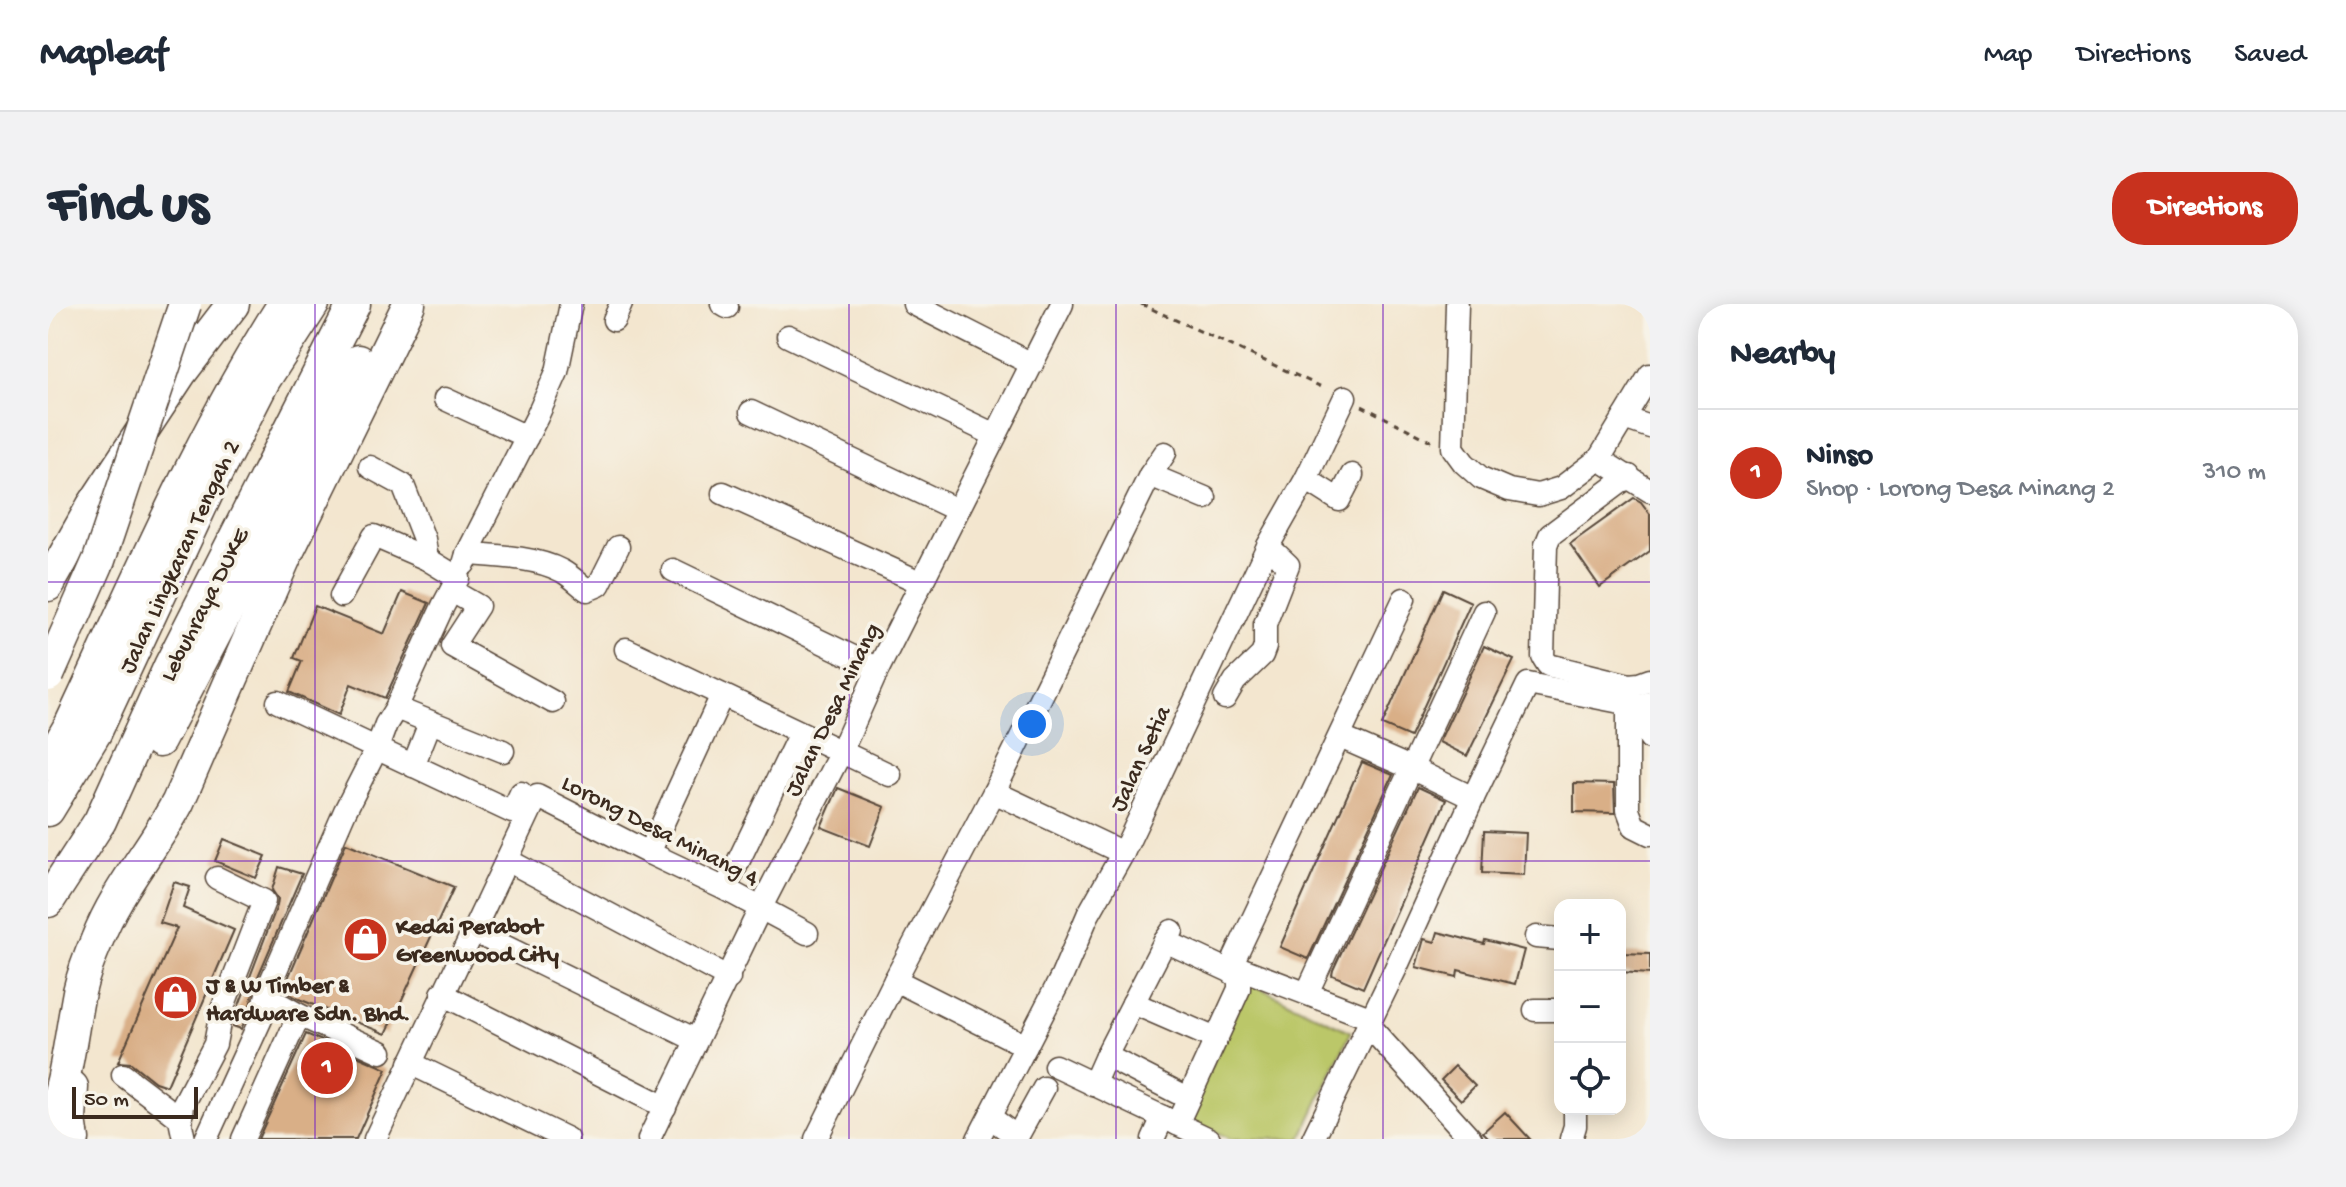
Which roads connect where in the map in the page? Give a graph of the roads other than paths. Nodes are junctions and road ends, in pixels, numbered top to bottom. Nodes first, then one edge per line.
1 (185, 304) edge
2 (233, 304) edge
3 (354, 304) edge
4 (384, 304) edge
5 (409, 304) edge
6 (571, 304) edge
7 (914, 304) edge
8 (1062, 304) edge
9 (1457, 304) edge
10 (292, 314) edge
11 (788, 336) dead end
12 (1032, 364) junction
13 (1650, 375) edge
14 (1345, 397) road end
15 (445, 399) dead end
16 (1637, 406) edge
17 (751, 412) dead end
18 (1650, 427) edge
19 (995, 435) junction
20 (527, 437) junction
21 (1165, 453) dead end
22 (1599, 459) junction
23 (370, 467) dead end
24 (1150, 475) junction
25 (1352, 475) dead end
26 (1629, 476) junction
27 (1306, 479) junction
28 (1650, 491) edge
29 (723, 493) dead end
30 (1205, 498) dead end
31 (957, 510) junction
32 (1268, 546) junction
33 (618, 547) dead end
34 (467, 554) junction
35 (427, 559) junction
36 (673, 570) dead end
37 (922, 583) junction
38 (48, 585) edge
39 (455, 585) junction
40 (341, 596) dead end
41 (1404, 599) dead end
42 (1484, 612) dead end
43 (626, 649) dead end
44 (878, 669) junction
45 (48, 675) edge
46 (1650, 680) edge
47 (722, 695) junction
48 (1225, 698) dead end
49 (278, 702) dead end
50 (553, 702) dead end
51 (1640, 704) edge
52 (396, 708) junction
53 (430, 723) junction
54 (800, 733) junction
55 (1340, 737) junction
56 (1650, 738) edge
57 (377, 748) junction
58 (503, 751) dead end
59 (841, 752) junction
60 (48, 764) edge
61 (413, 766) junction
62 (1413, 769) junction
63 (890, 775) dead end
64 (994, 792) junction
65 (529, 794) junction
66 (1473, 798) junction
67 (48, 810) edge
68 (100, 821) junction
69 (1650, 834) edge
70 (649, 853) junction
71 (1123, 853) junction
72 (507, 860) junction
73 (217, 878) dead end
74 (725, 889) junction
75 (48, 901) edge
76 (760, 909) junction
77 (473, 931) junction
78 (807, 933) dead end
79 (1536, 937) dead end
80 (1554, 938) edge
81 (1235, 964) junction
82 (729, 978) junction
83 (895, 980) junction
84 (1307, 993) junction
85 (442, 994) junction
86 (267, 997) junction
87 (1133, 1003) junction
88 (1535, 1010) dead end
89 (1554, 1010) edge
90 (299, 1015) junction
91 (1369, 1022) junction
92 (1216, 1039) junction
93 (696, 1040) junction
94 (1026, 1046) junction
95 (381, 1052) dead end
96 (1106, 1056) junction
97 (410, 1063) junction
98 (1055, 1066) dead end
99 (67, 1068) junction
100 (123, 1075) dead end
101 (1093, 1085) junction
102 (1044, 1088) dead end
103 (1188, 1098) junction
104 (665, 1107) junction
105 (1575, 1115) edge
106 (990, 1117) junction
107 (1170, 1120) junction
108 (183, 1129) edge
109 (48, 1130) edge
110 (384, 1136) edge
111 (73, 1139) edge
112 (206, 1139) edge
113 (243, 1139) edge
114 (567, 1139) edge
115 (649, 1139) edge
116 (816, 1139) edge
117 (978, 1139) edge
118 (1153, 1139) edge
119 (1209, 1139) edge
120 (1313, 1139) edge
121 (1471, 1139) edge
122 (1571, 1139) edge

1 - 45 highway, bridge
2 - 38 highway
3 - 68 highway, Lebuhraya DUKE
4 - 68 highway
5 - 99 highway
6 - 20 street
7 - 12 street
8 - 12 street, Jalan Desa Minang
9 - 22 street
10 - 60 highway, Jalan Lingkaran Tengah 2
10 - 67 highway, Jalan Lingkaran Tengah 2
11 - 19 street
12 - 19 street, Jalan Desa Minang
13 - 16 street
14 - 27 street, Jalan Setia
15 - 20 street
16 - 18 street
16 - 22 street
17 - 31 street
19 - 31 street, Jalan Desa Minang
20 - 34 street
21 - 24 street
22 - 26 street
23 - 35 street
24 - 30 street
24 - 64 street
25 - 27 street
26 - 28 street
26 - 46 street
27 - 32 street, Jalan Setia
29 - 37 street
31 - 37 street, Jalan Desa Minang
32 - 48 street
32 - 71 street, Jalan Setia
33 - 34 street
34 - 39 street
35 - 39 street
35 - 40 street
36 - 44 street
37 - 44 street, Jalan Desa Minang
39 - 50 street
39 - 52 street
41 - 55 street
42 - 62 street
43 - 47 street
44 - 59 street, Jalan Desa Minang
47 - 54 street
47 - 70 street
49 - 57 street
51 - 56 street
51 - 66 street
51 - 69 street
52 - 53 street
52 - 57 street
53 - 58 street
53 - 61 street
54 - 59 street
54 - 74 street
55 - 62 street
55 - 81 street
57 - 61 street
57 - 86 street
59 - 63 street
59 - 76 street, Jalan Desa Minang
61 - 65 street
62 - 66 street
62 - 84 street
64 - 71 street
64 - 83 street
65 - 70 street, Lorong Desa Minang 4
65 - 72 street
66 - 91 street
68 - 75 highway, Lebuhraya DUKE
70 - 74 street, Lorong Desa Minang 4
71 - 94 street, Jalan Setia
72 - 77 street
72 - 82 street
73 - 108 street
74 - 76 street, Lorong Desa Minang 4
76 - 78 street, Lorong Desa Minang 4
76 - 82 street, Jalan Desa Minang
77 - 85 street
77 - 93 street
79 - 80 street
81 - 84 street
81 - 87 street
81 - 92 street
82 - 93 street, Jalan Desa Minang
83 - 94 street
83 - 116 street
84 - 91 street
85 - 97 street
85 - 104 street
86 - 90 street
86 - 112 street
87 - 92 street
87 - 96 street
88 - 89 street
90 - 95 street
90 - 113 street
91 - 120 street
91 - 121 street
92 - 103 street
93 - 104 street, Jalan Desa Minang
94 - 106 street, Jalan Setia
96 - 101 street
96 - 103 street
97 - 110 street
97 - 114 street
98 - 101 street
99 - 109 highway
99 - 111 highway
100 - 108 street
101 - 107 street
102 - 106 street
103 - 107 street
104 - 115 street, Jalan Desa Minang
105 - 122 street
106 - 117 street, Jalan Setia
107 - 118 street
107 - 119 street

